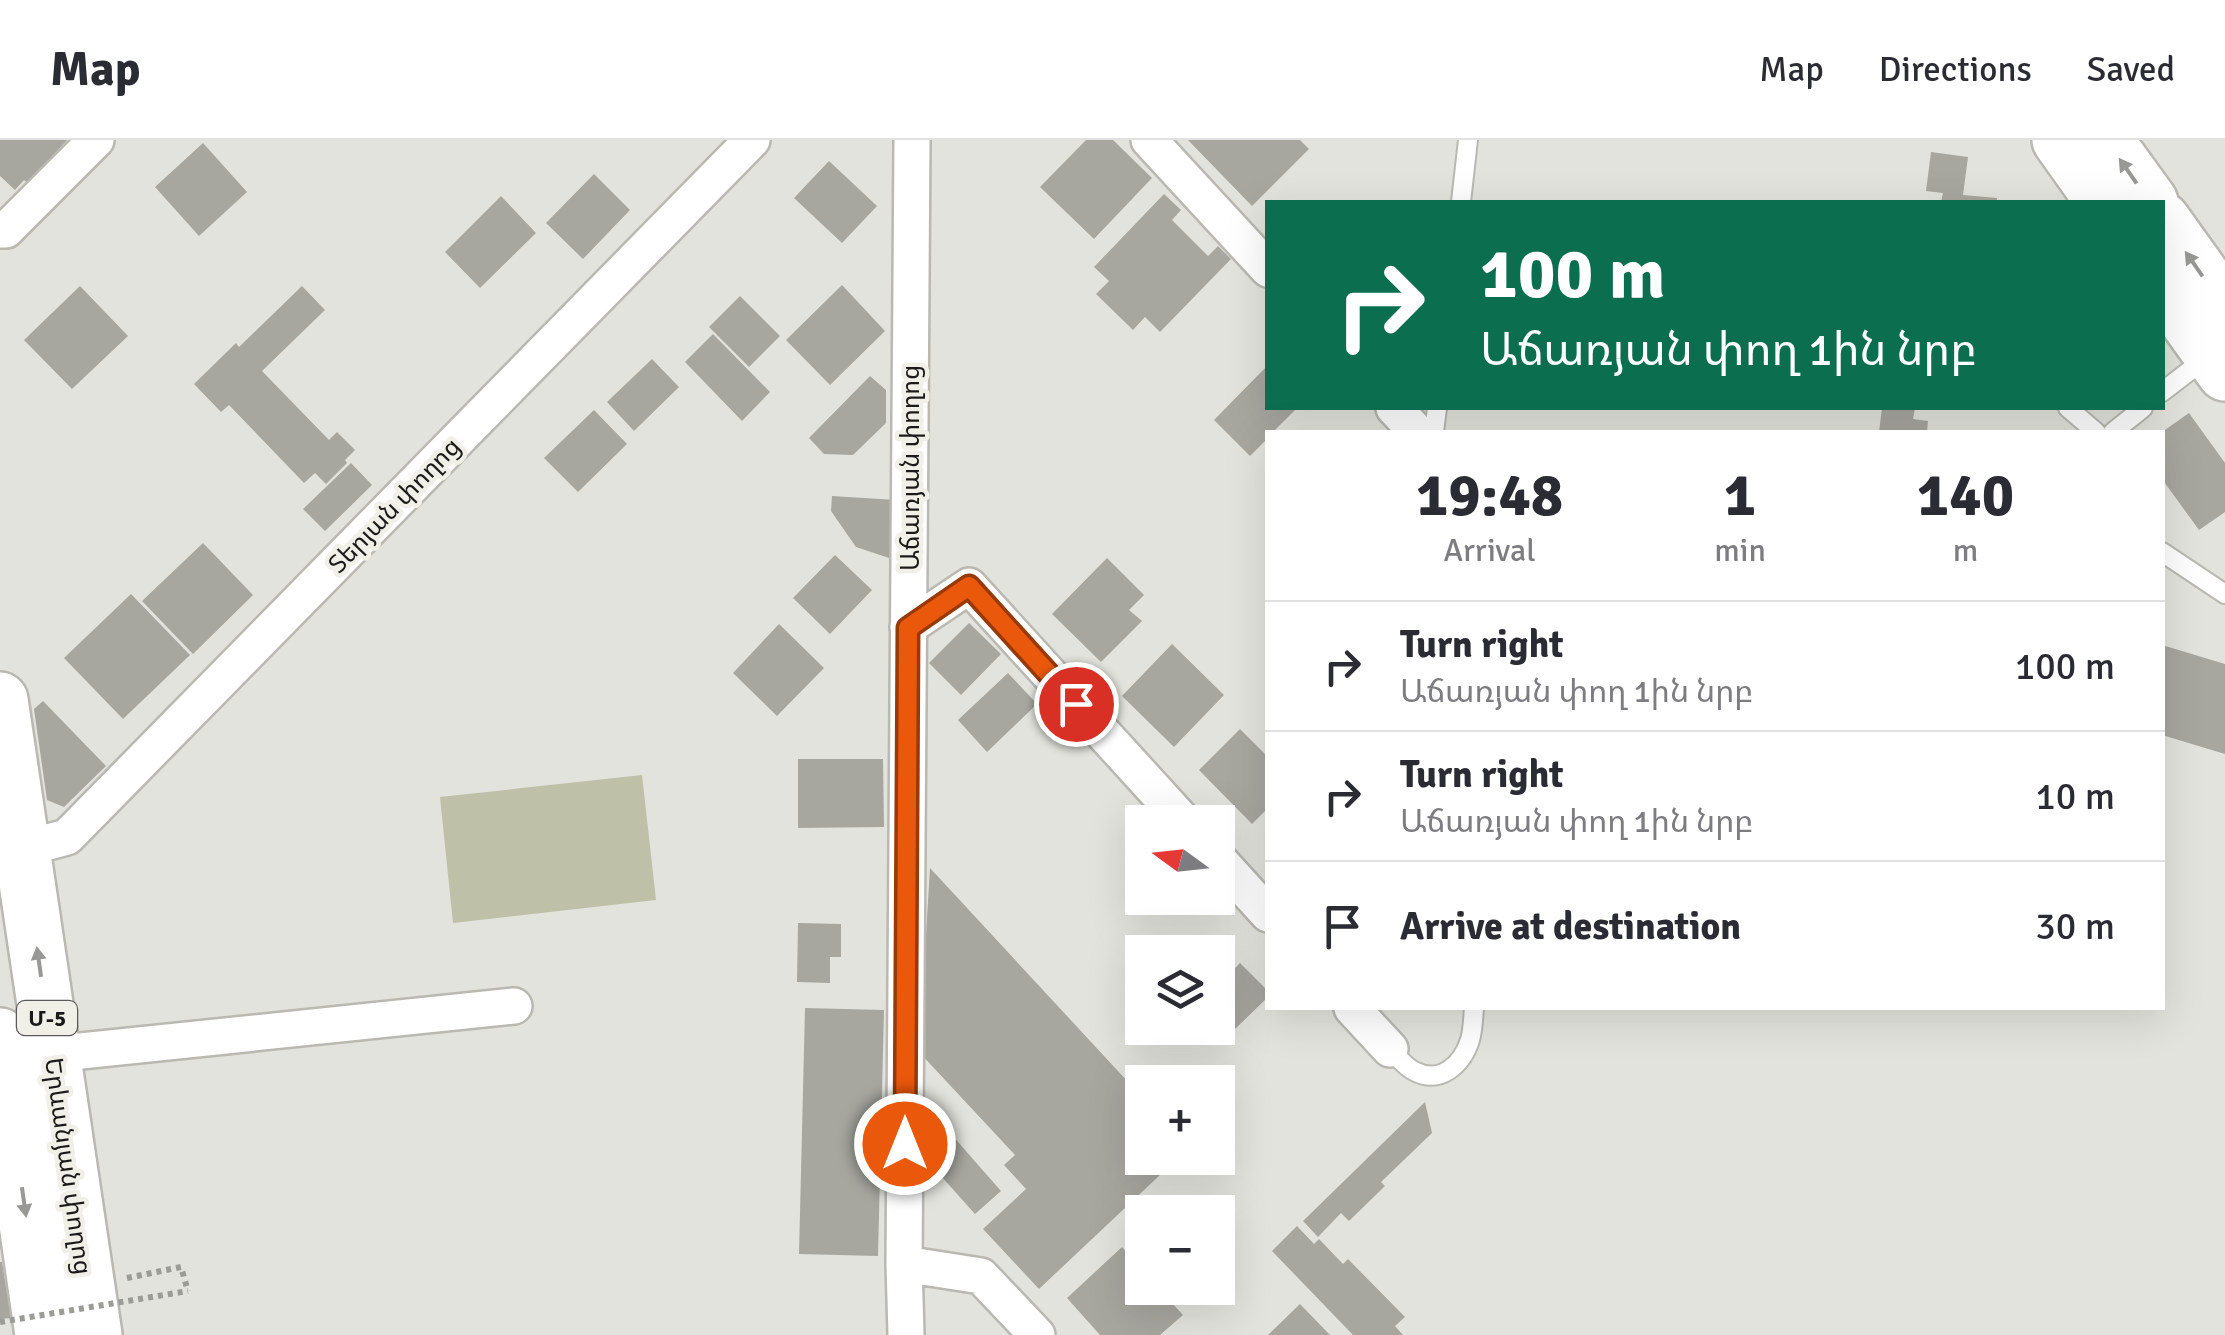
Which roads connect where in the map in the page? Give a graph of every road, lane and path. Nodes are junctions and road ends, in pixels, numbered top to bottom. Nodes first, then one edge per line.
1 (96, 140) edge
2 (752, 140) edge
3 (912, 140) edge
4 (1149, 140) edge
5 (1468, 140) edge
6 (2060, 140) edge
7 (2106, 140) edge
8 (1461, 200) edge
9 (2103, 200) edge
10 (2149, 200) edge
11 (2165, 224) edge
12 (0, 230) edge
13 (1265, 266) edge
14 (2165, 290) edge
15 (2225, 308) edge
16 (2213, 368) edge
17 (2165, 391) edge
18 (1396, 410) edge
19 (2070, 410) edge
20 (2141, 410) edge
21 (1415, 430) edge
22 (2094, 430) edge
23 (2116, 430) edge
24 (2165, 554) edge
25 (2225, 594) edge
26 (908, 628) junction
27 (0, 700) edge
28 (1169, 805) edge
29 (22, 849) junction
30 (1235, 878) edge
31 (1265, 911) edge
32 (514, 1006) dead end
33 (1354, 1010) edge
34 (1474, 1010) edge
35 (0, 1036) edge
36 (1390, 1049) joint
37 (52, 1054) junction
38 (904, 1264) junction
39 (121, 1279) dead end
40 (0, 1322) edge
41 (43, 1335) edge
42 (94, 1335) edge
43 (906, 1335) edge
44 (1038, 1335) edge

1 - 12 street
2 - 29 street, Տերյան փողոց
3 - 26 street, Աճառյան փողոց
4 - 13 street
5 - 8 lane
6 - 9 main road
10 -> 7 main road
15 -> 11 main road
14 - 16 main road
16 - 17 lane
18 - 21 street
19 - 22 lane
20 - 23 lane
24 - 25 lane
26 - 28 street
26 - 38 street, Աճառյան փողոց
27 - 29 main road, Երևանյան փողոց / Մ-5
37 -> 29 main road, Երևանյան փողոց / Մ-5
30 - 31 street
32 - 37 street
33 - 36 street
34 - 36 lane
35 -> 41 main road, Երևանյան փողոց / Մ-5
37 - 42 main road, Երևանյան փողոց / Մ-5
38 - 43 street, Աճառյան փողոց
38 - 44 street
39 - 40 path, bridge

